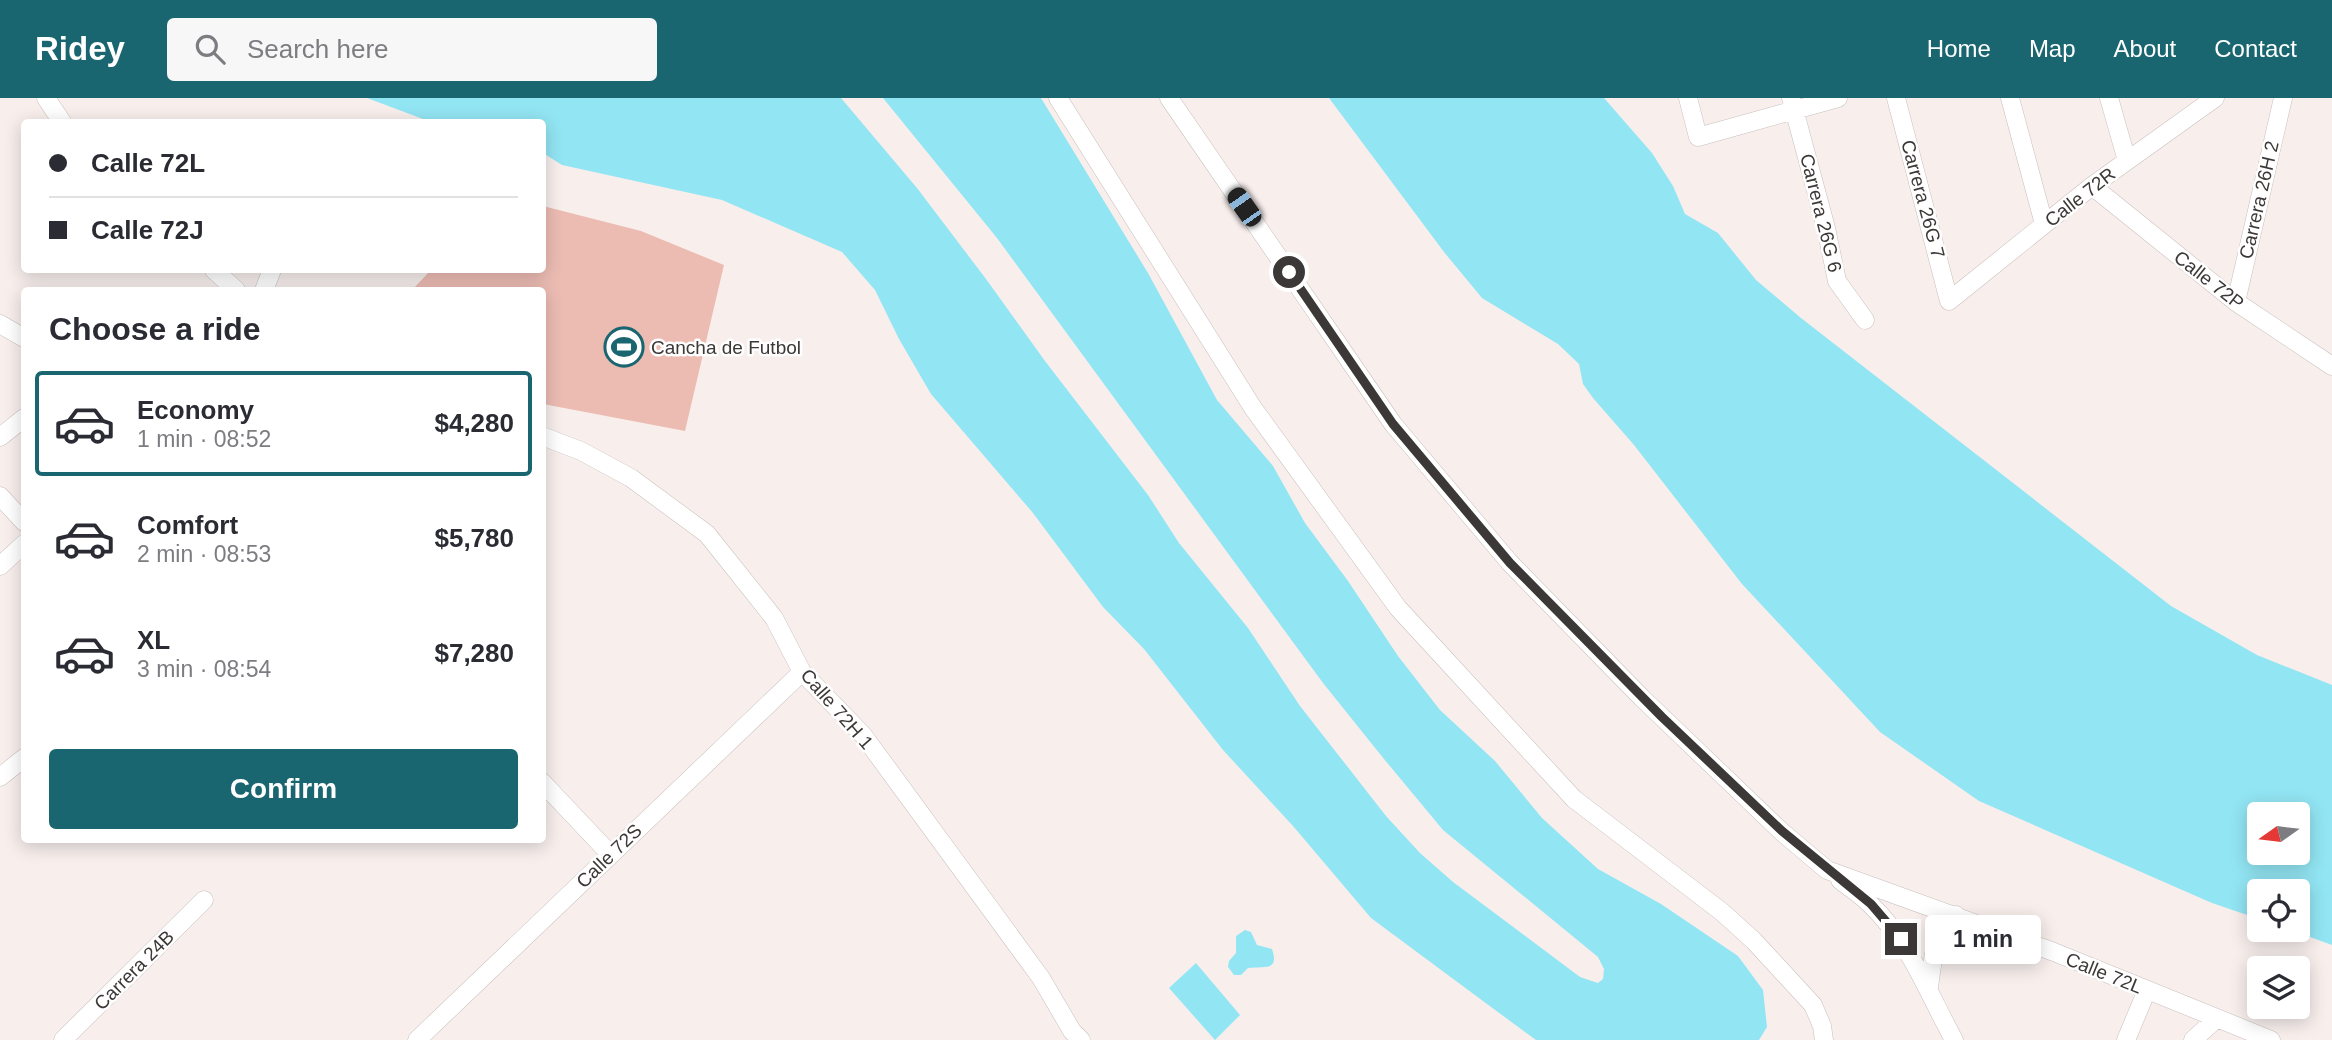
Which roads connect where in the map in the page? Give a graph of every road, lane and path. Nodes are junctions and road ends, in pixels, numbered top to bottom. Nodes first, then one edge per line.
1 (46, 98) edge
2 (1058, 98) edge
3 (1169, 98) edge
4 (1688, 98) edge
5 (1838, 98) edge
6 (1896, 98) edge
7 (2010, 98) edge
8 (2109, 98) edge
9 (2215, 98) edge
10 (2283, 98) edge
11 (1793, 104) edge
12 (60, 119) edge
13 (2127, 162) junction
14 (2092, 186) junction
15 (2044, 224) junction
16 (217, 273) edge
17 (233, 287) edge
18 (1949, 301) joint
19 (2236, 302) junction
20 (1865, 320) dead end
21 (0, 324) edge
22 (21, 336) edge
23 (2332, 366) edge
24 (21, 420) edge
25 (0, 437) edge
26 (546, 438) edge
27 (0, 496) edge
28 (21, 519) edge
29 (21, 547) edge
30 (0, 566) edge
31 (802, 672) junction
32 (21, 760) edge
33 (0, 777) edge
34 (546, 786) edge
35 (610, 854) junction
36 (1827, 870) junction
37 (204, 900) dead end
38 (1956, 915) junction
39 (1928, 987) junction
40 (2147, 990) junction
41 (2217, 1018) junction
42 (1072, 1037) edge
43 (62, 1040) edge
44 (417, 1040) edge
45 (1824, 1040) edge
46 (1954, 1040) edge
47 (2126, 1040) edge
48 (2193, 1040) edge
49 (2271, 1040) edge

1 - 12 street
2 - 45 street
3 - 36 street, Calle 72L
4 - 11 street
5 - 11 street
6 - 18 street, Carrera 26G 7
7 - 15 street
8 - 13 street
9 - 13 street, Calle 72R
10 - 19 street, Carrera 26H 2
11 - 20 street, Carrera 26G 6
13 - 14 street, Calle 72R
14 - 15 street, Calle 72R
14 - 19 street, Calle 72P
15 - 18 street, Calle 72R
16 - 17 street
19 - 23 street, Calle 72P
21 - 22 street
24 - 25 street
26 - 31 street, Calle 72H 1
27 - 28 street
29 - 30 street
31 - 35 street, Calle 72S
31 - 42 street, Calle 72H 1
32 - 33 street
34 - 35 street
35 - 44 street, Calle 72S
36 - 38 street, Calle 72L
36 - 39 street
37 - 43 street, Carrera 24B
38 - 39 street
38 - 40 street, Calle 72L
39 - 46 street
40 - 41 street, Calle 72L
40 - 47 street
41 - 48 street
41 - 49 street, Calle 72L

